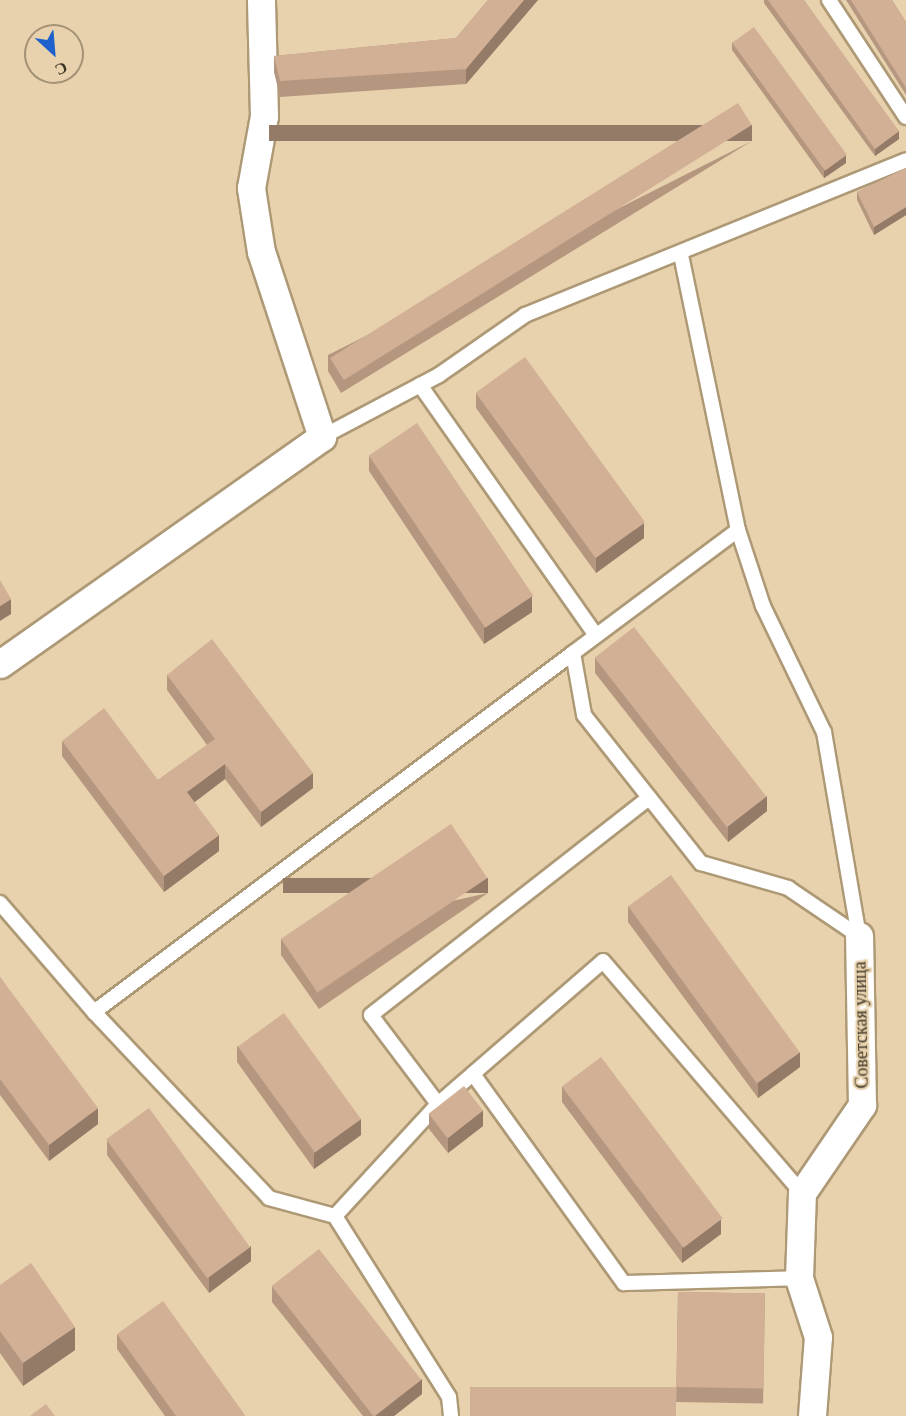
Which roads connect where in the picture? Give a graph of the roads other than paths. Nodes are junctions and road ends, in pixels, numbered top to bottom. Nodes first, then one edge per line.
1 (261, 0) edge
2 (829, 0) edge
3 (906, 117) edge
4 (906, 160) edge
5 (681, 255) junction
6 (420, 385) junction
7 (322, 437) junction
8 (738, 530) junction
9 (594, 633) junction
10 (573, 653) junction
11 (0, 664) edge
12 (650, 798) junction
13 (0, 903) edge
14 (860, 936) junction
15 (94, 1012) junction
16 (473, 1074) junction
17 (438, 1104) junction
18 (802, 1193) junction
19 (335, 1216) junction
20 (800, 1278) junction
21 (451, 1416) edge
22 (812, 1416) edge

1 - 7 street
2 - 3 lane
4 - 5 lane
5 - 6 lane
5 - 8 lane
6 - 7 lane
6 - 9 lane
7 - 11 street
8 - 9 lane
8 - 14 lane
9 - 10 lane
10 - 12 lane
10 - 15 lane
12 - 14 lane
12 - 17 lane
13 - 15 lane
14 - 18 street, Советская улица
15 - 19 lane
16 - 17 lane
16 - 18 lane
16 - 20 lane
17 - 19 lane
18 - 20 street
19 - 21 lane
20 - 22 street

